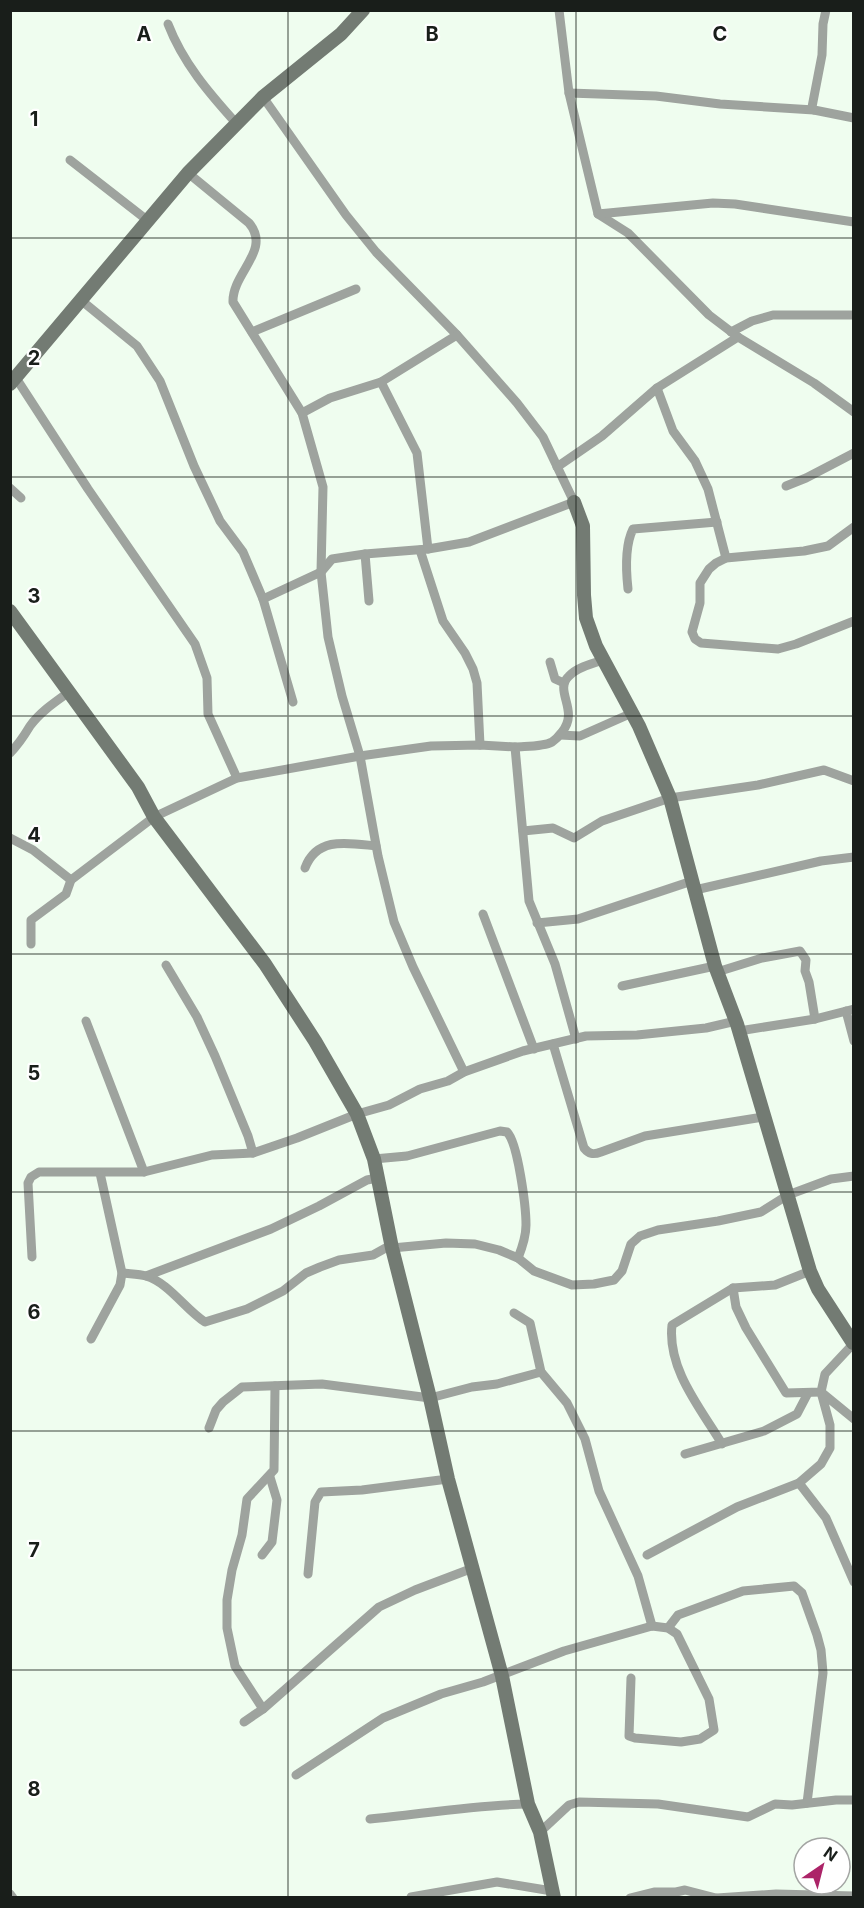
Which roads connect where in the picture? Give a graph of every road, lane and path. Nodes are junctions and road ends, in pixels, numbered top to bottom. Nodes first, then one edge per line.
1 (363, 10) edge
2 (559, 10) edge
3 (826, 10) edge
4 (168, 24) dead end
5 (569, 93) junction
6 (263, 97) junction
7 (814, 110) junction
8 (854, 118) edge
9 (236, 123) junction
10 (70, 160) dead end
11 (188, 173) junction
12 (598, 214) junction
13 (147, 220) junction
14 (854, 222) edge
15 (356, 289) dead end
16 (81, 302) junction
17 (854, 315) edge
18 (252, 332) junction
19 (457, 335) junction
20 (735, 335) junction
21 (13, 381) edge
22 (381, 382) junction
23 (657, 388) junction
24 (854, 412) edge
25 (302, 413) junction
26 (854, 453) edge
27 (557, 467) junction
28 (786, 486) dead end
29 (10, 488) edge
30 (21, 498) dead end
31 (574, 502) junction
32 (717, 522) junction
33 (854, 527) edge
34 (424, 550) junction
35 (365, 554) junction
36 (726, 558) junction
37 (321, 572) junction
38 (628, 589) dead end
39 (263, 599) junction
40 (369, 601) dead end
41 (10, 611) edge
42 (854, 621) edge
43 (603, 660) junction
44 (550, 662) dead end
45 (564, 683) junction
46 (69, 692) junction
47 (293, 702) dead end
48 (632, 712) junction
49 (569, 720) junction
50 (560, 735) junction
51 (579, 736) junction
52 (480, 745) junction
53 (515, 747) junction
54 (10, 753) edge
55 (360, 756) junction
56 (237, 778) junction
57 (854, 782) edge
58 (670, 798) junction
59 (154, 817) junction
60 (523, 831) junction
61 (10, 838) edge
62 (376, 846) junction
63 (854, 857) edge
64 (305, 868) dead end
65 (70, 880) junction
66 (694, 886) junction
67 (483, 915) dead end
68 (537, 923) junction
69 (31, 944) dead end
70 (166, 965) dead end
71 (716, 969) junction
72 (622, 986) dead end
73 (850, 1010) edge
74 (815, 1019) junction
75 (86, 1021) dead end
76 (737, 1026) junction
77 (576, 1039) junction
78 (854, 1041) edge
79 (553, 1044) junction
80 (534, 1048) junction
81 (464, 1072) junction
82 (357, 1114) junction
83 (763, 1117) junction
84 (253, 1153) junction
85 (374, 1159) junction
86 (144, 1172) junction
87 (100, 1173) junction
88 (854, 1176) edge
89 (377, 1178) junction
90 (788, 1195) junction
91 (392, 1246) junction
92 (32, 1257) dead end
93 (518, 1258) junction
94 (810, 1271) junction
95 (122, 1273) junction
96 (146, 1276) junction
97 (733, 1288) junction
98 (514, 1313) dead end
99 (91, 1339) dead end
100 (854, 1343) edge
101 (541, 1372) junction
102 (275, 1386) junction
103 (821, 1392) junction
104 (808, 1393) junction
105 (430, 1398) junction
106 (854, 1419) edge
107 (209, 1428) dead end
108 (722, 1444) junction
109 (685, 1454) dead end
110 (270, 1477) junction
111 (448, 1479) junction
112 (799, 1484) junction
113 (262, 1555) dead end
114 (647, 1555) dead end
115 (473, 1568) junction
116 (309, 1574) dead end
117 (854, 1582) edge
118 (652, 1626) junction
119 (668, 1628) junction
120 (502, 1676) junction
121 (632, 1678) dead end
122 (263, 1708) junction
123 (244, 1722) dead end
124 (296, 1775) dead end
125 (854, 1800) edge
126 (807, 1803) junction
127 (528, 1804) junction
128 (369, 1819) dead end
129 (540, 1833) junction
130 (553, 1894) edge
131 (854, 1896) edge
132 (411, 1897) edge
133 (630, 1898) edge
134 (716, 1898) edge

1 - 6 street
2 - 5 street
3 - 7 street
4 - 9 street
5 - 7 street
5 - 12 street
6 - 9 street
6 - 19 street
7 - 8 street
9 - 11 street
10 - 13 street
11 - 13 street
11 - 18 street
12 - 14 street
12 - 20 street
13 - 16 street
15 - 18 street
16 - 21 street
16 - 39 street
17 - 20 street
18 - 25 street
19 - 22 street
19 - 27 street
20 - 23 street
20 - 24 street
21 - 56 street
22 - 25 street
22 - 34 street
23 - 27 street
23 - 32 street
25 - 37 street
26 - 28 street
27 - 31 street
29 - 30 street
31 - 34 street
31 - 43 street
32 - 36 street
32 - 38 street
33 - 36 street
34 - 35 street
34 - 52 street
35 - 37 street
35 - 40 street
36 - 42 street
37 - 39 street
37 - 55 street
39 - 47 street
41 - 46 street
43 - 45 street
43 - 48 street
44 - 45 street
45 - 49 street
46 - 54 street
46 - 59 street
48 - 51 street
48 - 58 street
49 - 50 street
49 - 51 street
50 - 51 street
50 - 53 street
52 - 53 street
52 - 55 street
53 - 60 street
55 - 56 street
55 - 62 street
56 - 59 street
57 - 58 street
58 - 60 street
58 - 66 street
59 - 65 street
59 - 82 street
60 - 68 street
61 - 65 street
62 - 64 street
62 - 81 street
63 - 66 street
65 - 69 street
66 - 68 street
66 - 71 street
67 - 80 street
68 - 77 street
70 - 84 street
71 - 72 street
71 - 74 street
71 - 76 street
73 - 74 street
73 - 78 street
74 - 76 street
75 - 86 street
76 - 77 street
76 - 83 street
77 - 79 street
79 - 80 street
79 - 83 street
80 - 81 street
81 - 82 street
82 - 84 street
82 - 85 street
83 - 90 street
84 - 86 street
85 - 89 street
85 - 93 street
86 - 87 street
87 - 92 street
87 - 95 street
88 - 90 street
89 - 91 street
89 - 96 street
90 - 93 street
90 - 94 street
91 - 93 street
91 - 96 street
91 - 105 street
94 - 97 street
94 - 100 street
95 - 96 street
95 - 99 street
97 - 104 street
97 - 108 street
98 - 101 street
100 - 103 street
101 - 105 street
101 - 118 street
102 - 105 street
102 - 107 street
102 - 110 street
103 - 104 street
103 - 106 street
103 - 112 street
104 - 108 street
105 - 111 street
108 - 109 street
110 - 113 street
110 - 122 street
111 - 115 street
111 - 116 street
112 - 114 street
112 - 117 street
115 - 120 street
115 - 122 street
118 - 119 street
118 - 120 street
119 - 121 street
119 - 126 street
120 - 124 street
120 - 127 street
122 - 123 street
125 - 126 street
126 - 129 street
127 - 128 street
127 - 129 street
129 - 130 street
130 - 132 street
131 - 134 street
133 - 134 street

